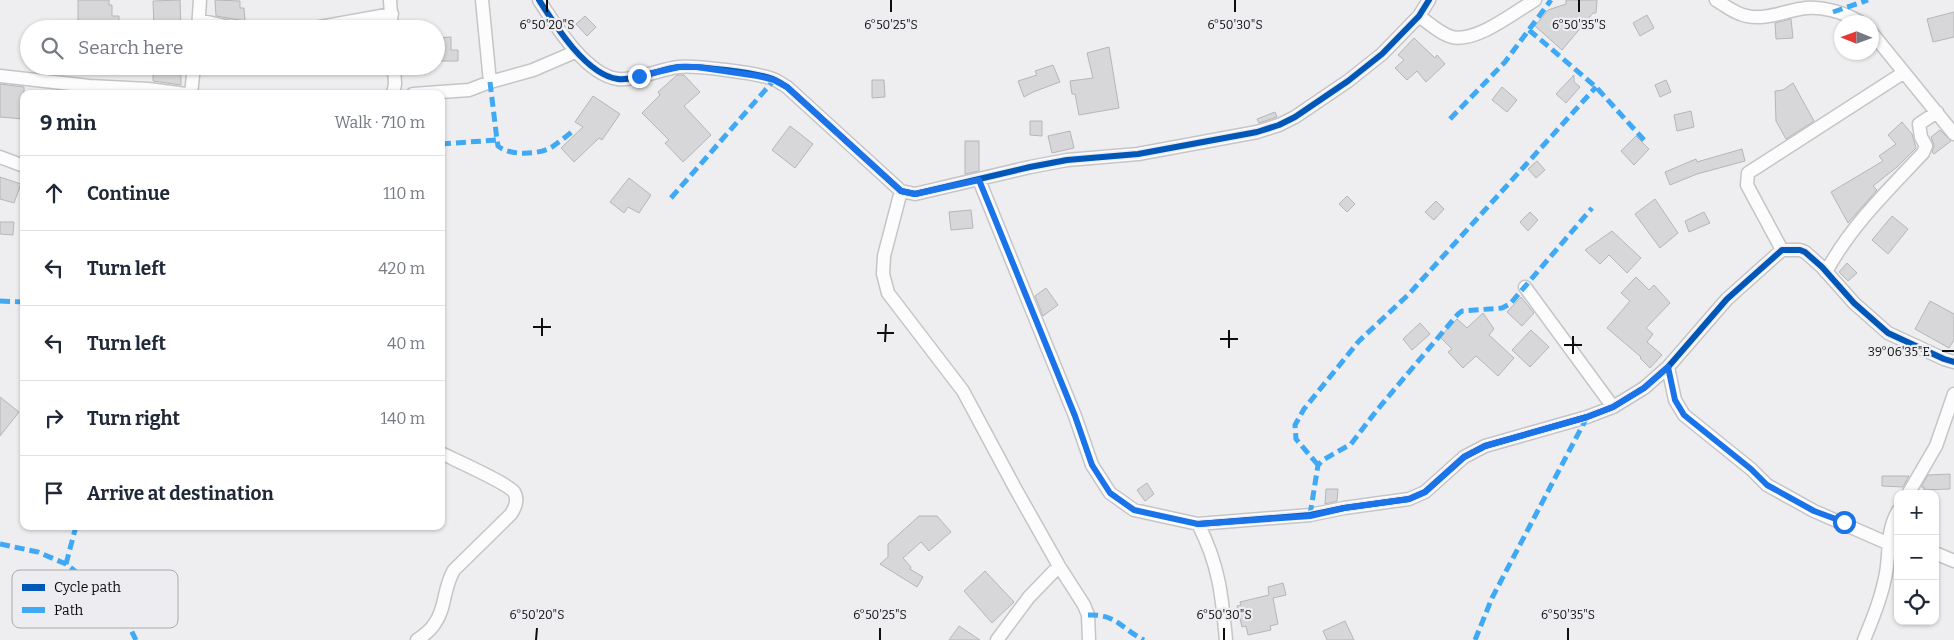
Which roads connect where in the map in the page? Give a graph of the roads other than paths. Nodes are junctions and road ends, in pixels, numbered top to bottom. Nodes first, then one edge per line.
1 (200, 0) edge
2 (390, 0) edge
3 (482, 0) edge
4 (539, 0) edge
5 (1429, 0) edge
6 (1535, 0) edge
7 (1716, 0) edge
8 (392, 14) junction
9 (1847, 15) edge
10 (1419, 16) junction
11 (199, 20) edge
12 (359, 20) edge
13 (392, 20) edge
14 (1879, 41) edge
15 (575, 52) junction
16 (1903, 73) junction
17 (193, 75) edge
18 (394, 75) edge
19 (0, 76) edge
20 (490, 82) junction
21 (156, 90) edge
22 (191, 90) edge
23 (394, 90) edge
24 (445, 92) edge
25 (1937, 112) junction
26 (1954, 134) edge
27 (0, 157) edge
28 (20, 164) edge
29 (979, 180) junction
30 (901, 191) junction
31 (1782, 250) junction
32 (1826, 272) junction
33 (1525, 287) dead end
34 (1954, 362) edge
35 (1668, 367) junction
36 (1954, 394) edge
37 (1613, 407) junction
38 (445, 455) edge
39 (1910, 490) edge
40 (1198, 524) junction
41 (1892, 544) edge
42 (1939, 555) edge
43 (1954, 561) edge
44 (1059, 566) junction
45 (417, 640) edge
46 (997, 640) edge
47 (1089, 640) edge
48 (1226, 640) edge
49 (1864, 640) edge

1 - 11 street
2 - 8 street
3 - 20 street
4 - 15 street
5 - 10 street
6 - 10 street
7 - 9 street
8 - 12 street
8 - 13 street
10 - 29 street
14 - 16 street
15 - 20 street
15 - 30 street
16 - 25 street
16 - 31 street
17 - 22 street
18 - 23 street
19 - 21 street
20 - 24 street
25 - 26 street
25 - 32 street
27 - 28 street
29 - 30 street
29 - 40 street
30 - 44 street
31 - 32 street
31 - 35 street
32 - 34 street
33 - 37 street
35 - 37 street
35 - 41 street
36 - 39 street
37 - 40 street
38 - 45 street
40 - 48 street
41 - 49 street
42 - 43 street
44 - 46 street
44 - 47 street

